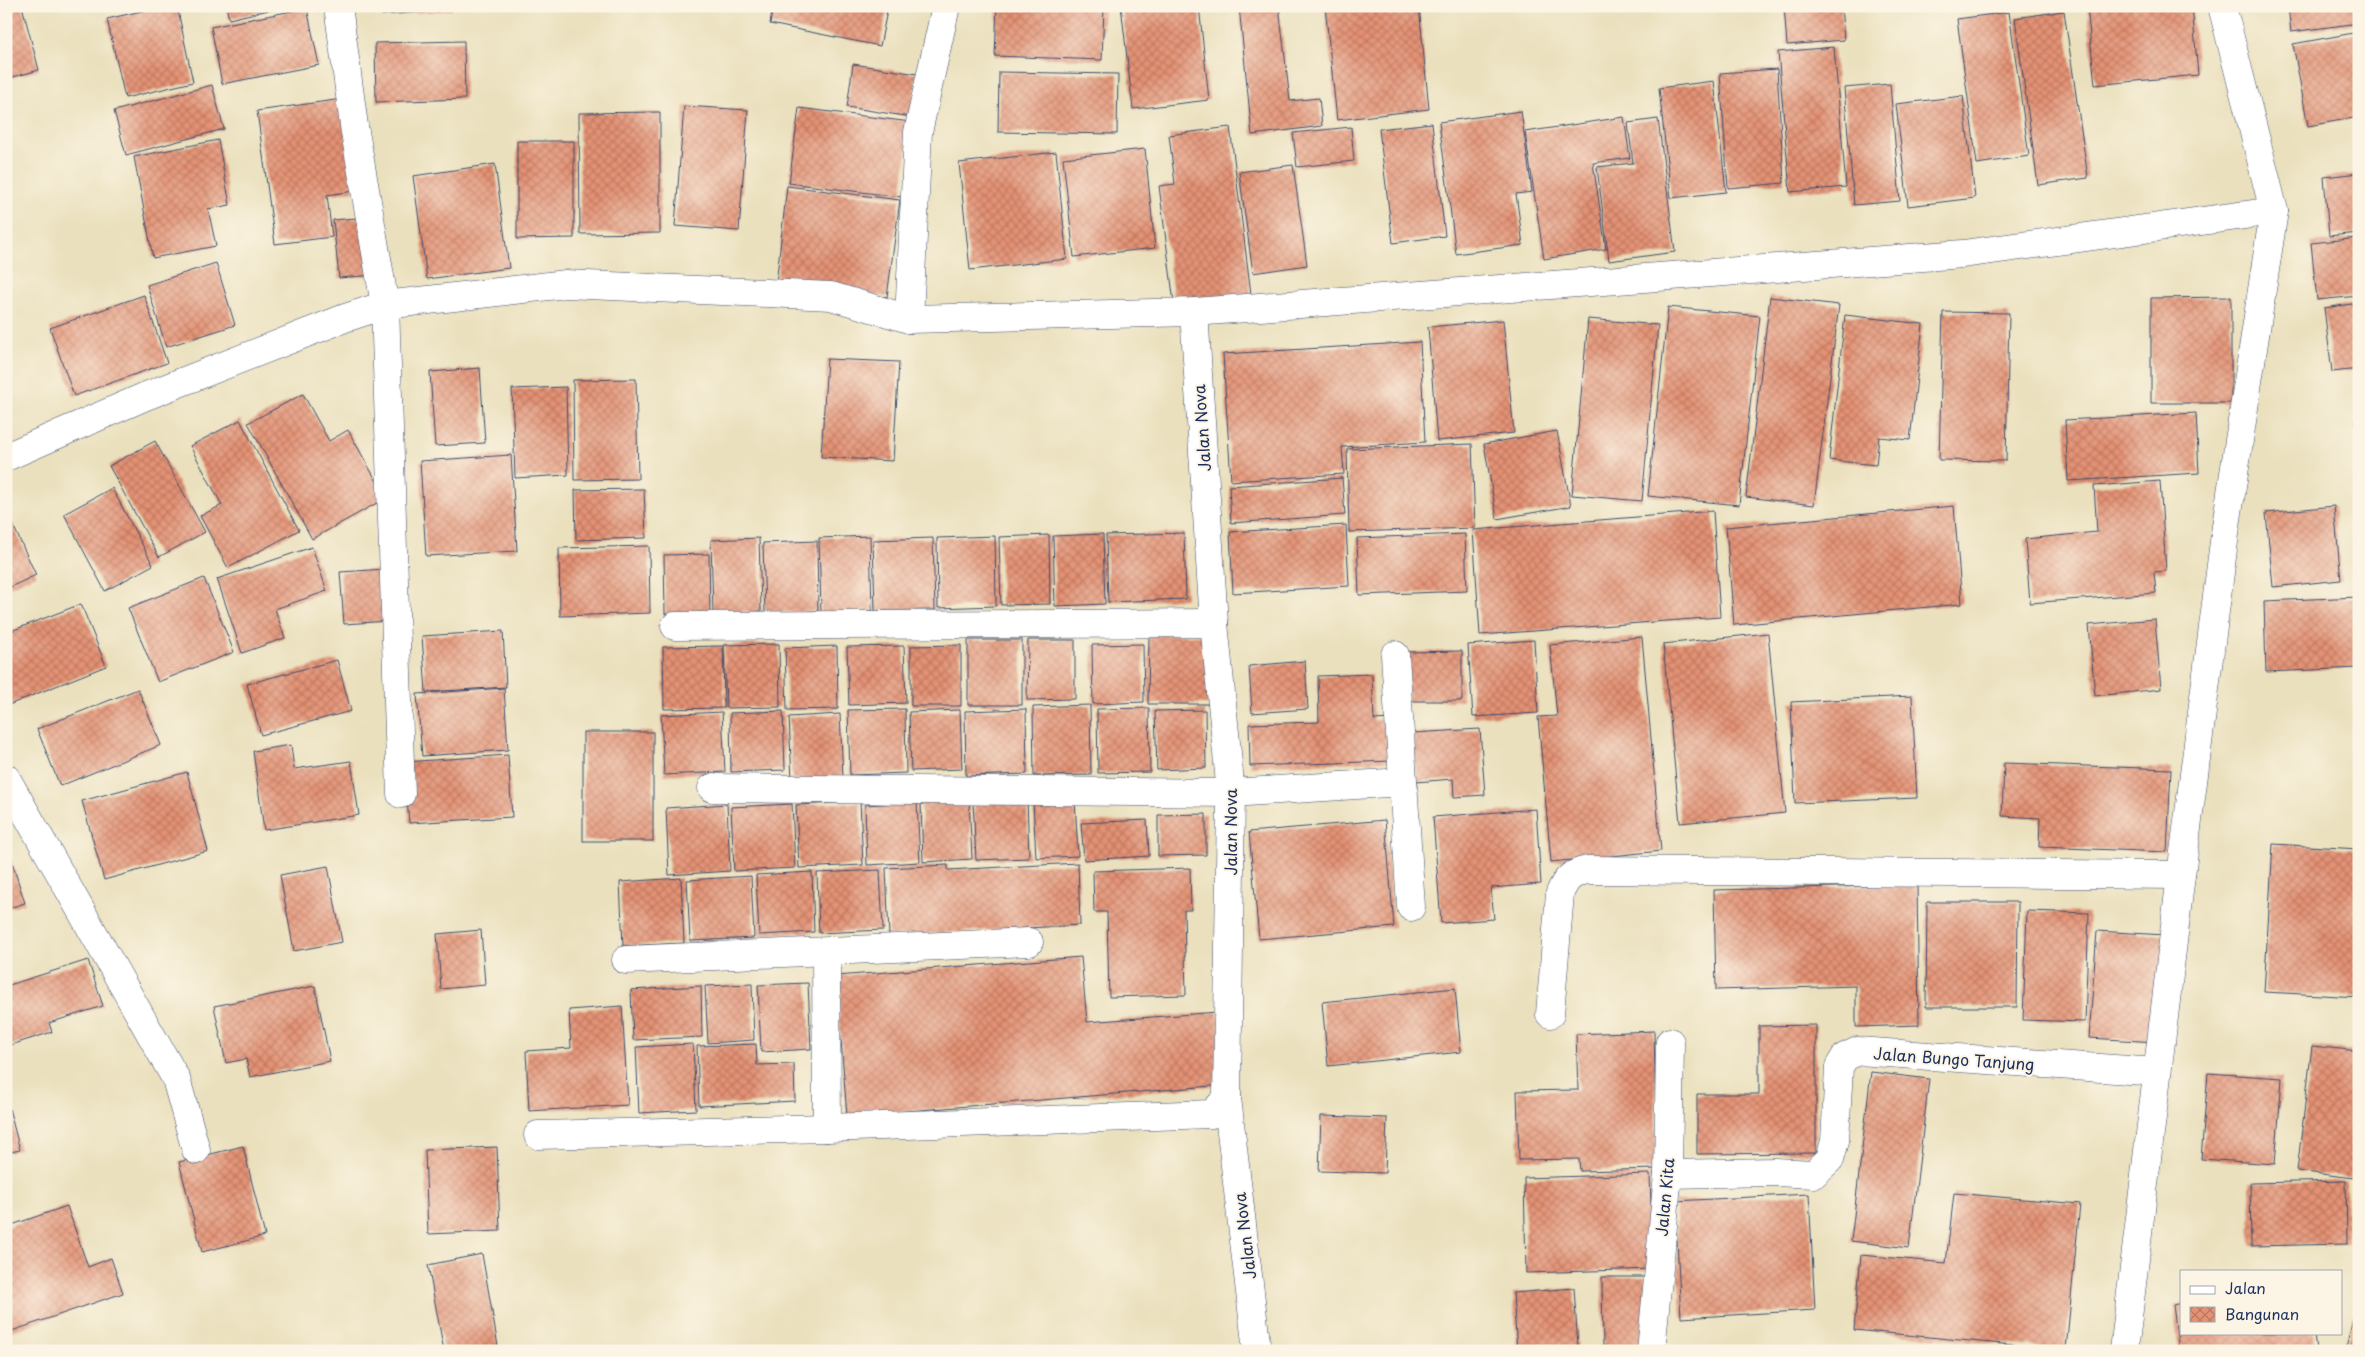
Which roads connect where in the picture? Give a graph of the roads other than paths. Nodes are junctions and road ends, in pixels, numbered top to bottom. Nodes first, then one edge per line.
1 (338, 6) edge
2 (946, 6) edge
3 (2222, 6) edge
4 (2274, 211) junction
5 (385, 305) junction
6 (1194, 312) junction
7 (910, 319) junction
8 (6, 457) edge
9 (1214, 623) junction
10 (675, 626) dead end
11 (1395, 654) dead end
12 (6, 778) edge
13 (1403, 782) junction
14 (712, 788) dead end
15 (1231, 793) junction
16 (401, 794) dead end
17 (2181, 874) junction
18 (1411, 907) dead end
19 (1029, 942) dead end
20 (826, 953) junction
21 (626, 960) dead end
22 (1550, 1014) dead end
23 (1670, 1042) dead end
24 (2157, 1072) junction
25 (1227, 1098) junction
26 (827, 1128) junction
27 (538, 1135) dead end
28 (196, 1150) dead end
29 (1668, 1174) junction
30 (1257, 1351) edge
31 (1651, 1351) edge
32 (2124, 1351) edge

1 - 5 street
2 - 7 street
3 - 4 street
4 - 6 street
4 - 17 street
5 - 7 street
5 - 8 street
5 - 16 street
6 - 7 street
6 - 9 street, Jalan Nova
9 - 10 street
9 - 15 street, Jalan Nova
11 - 13 street
12 - 28 street
13 - 15 street
13 - 18 street
14 - 15 street
15 - 25 street, Jalan Nova
17 - 22 street
17 - 24 street
19 - 20 street
20 - 21 street
20 - 26 street
23 - 29 street, Jalan Kita
24 - 29 street, Jalan Bungo Tanjung
24 - 32 street
25 - 26 street
25 - 30 street, Jalan Nova
26 - 27 street
29 - 31 street, Jalan Kita

